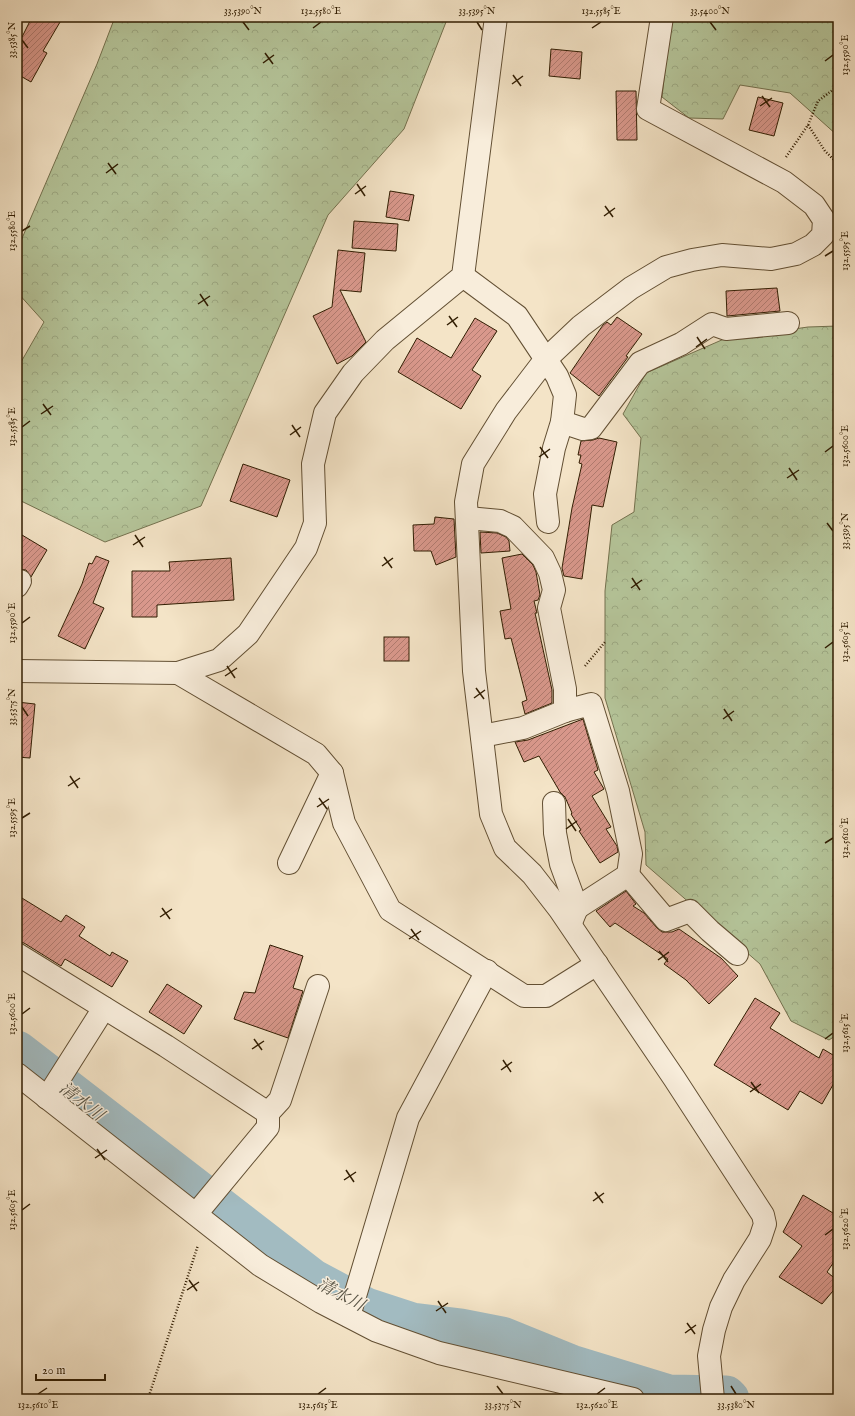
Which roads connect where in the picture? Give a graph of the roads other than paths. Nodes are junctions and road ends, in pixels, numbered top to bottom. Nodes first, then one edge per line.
1 (496, 17) edge
2 (662, 17) edge
3 (463, 276) junction
4 (788, 323) dead end
5 (546, 360) junction
6 (562, 422) junction
7 (468, 518) junction
8 (548, 522) dead end
9 (17, 671) edge
10 (178, 673) junction
11 (565, 711) junction
12 (482, 736) junction
13 (332, 773) junction
14 (554, 804) dead end
15 (289, 863) dead end
16 (628, 875) junction
17 (574, 917) junction
18 (17, 954) edge
19 (738, 954) dead end
20 (597, 964) junction
21 (487, 971) junction
22 (318, 986) dead end
23 (104, 1008) junction
24 (17, 1074) edge
25 (47, 1098) junction
26 (268, 1114) junction
27 (201, 1218) junction
28 (349, 1316) junction
29 (712, 1393) edge
30 (633, 1399) edge

1 - 3 street
2 - 5 street
3 - 5 street
3 - 10 street
4 - 6 street
5 - 6 street
5 - 7 street
6 - 8 street
7 - 11 street
7 - 12 street
9 - 10 street
10 - 13 street
11 - 12 street
11 - 16 street
12 - 17 street
13 - 15 street
13 - 21 street
14 - 17 street
16 - 17 street
16 - 19 street
17 - 20 street
18 - 23 street
20 - 21 street
20 - 29 street
21 - 28 street
22 - 26 street
23 - 25 street
23 - 26 street
24 - 25 street
25 - 27 street
26 - 27 street
27 - 28 street
28 - 30 street

